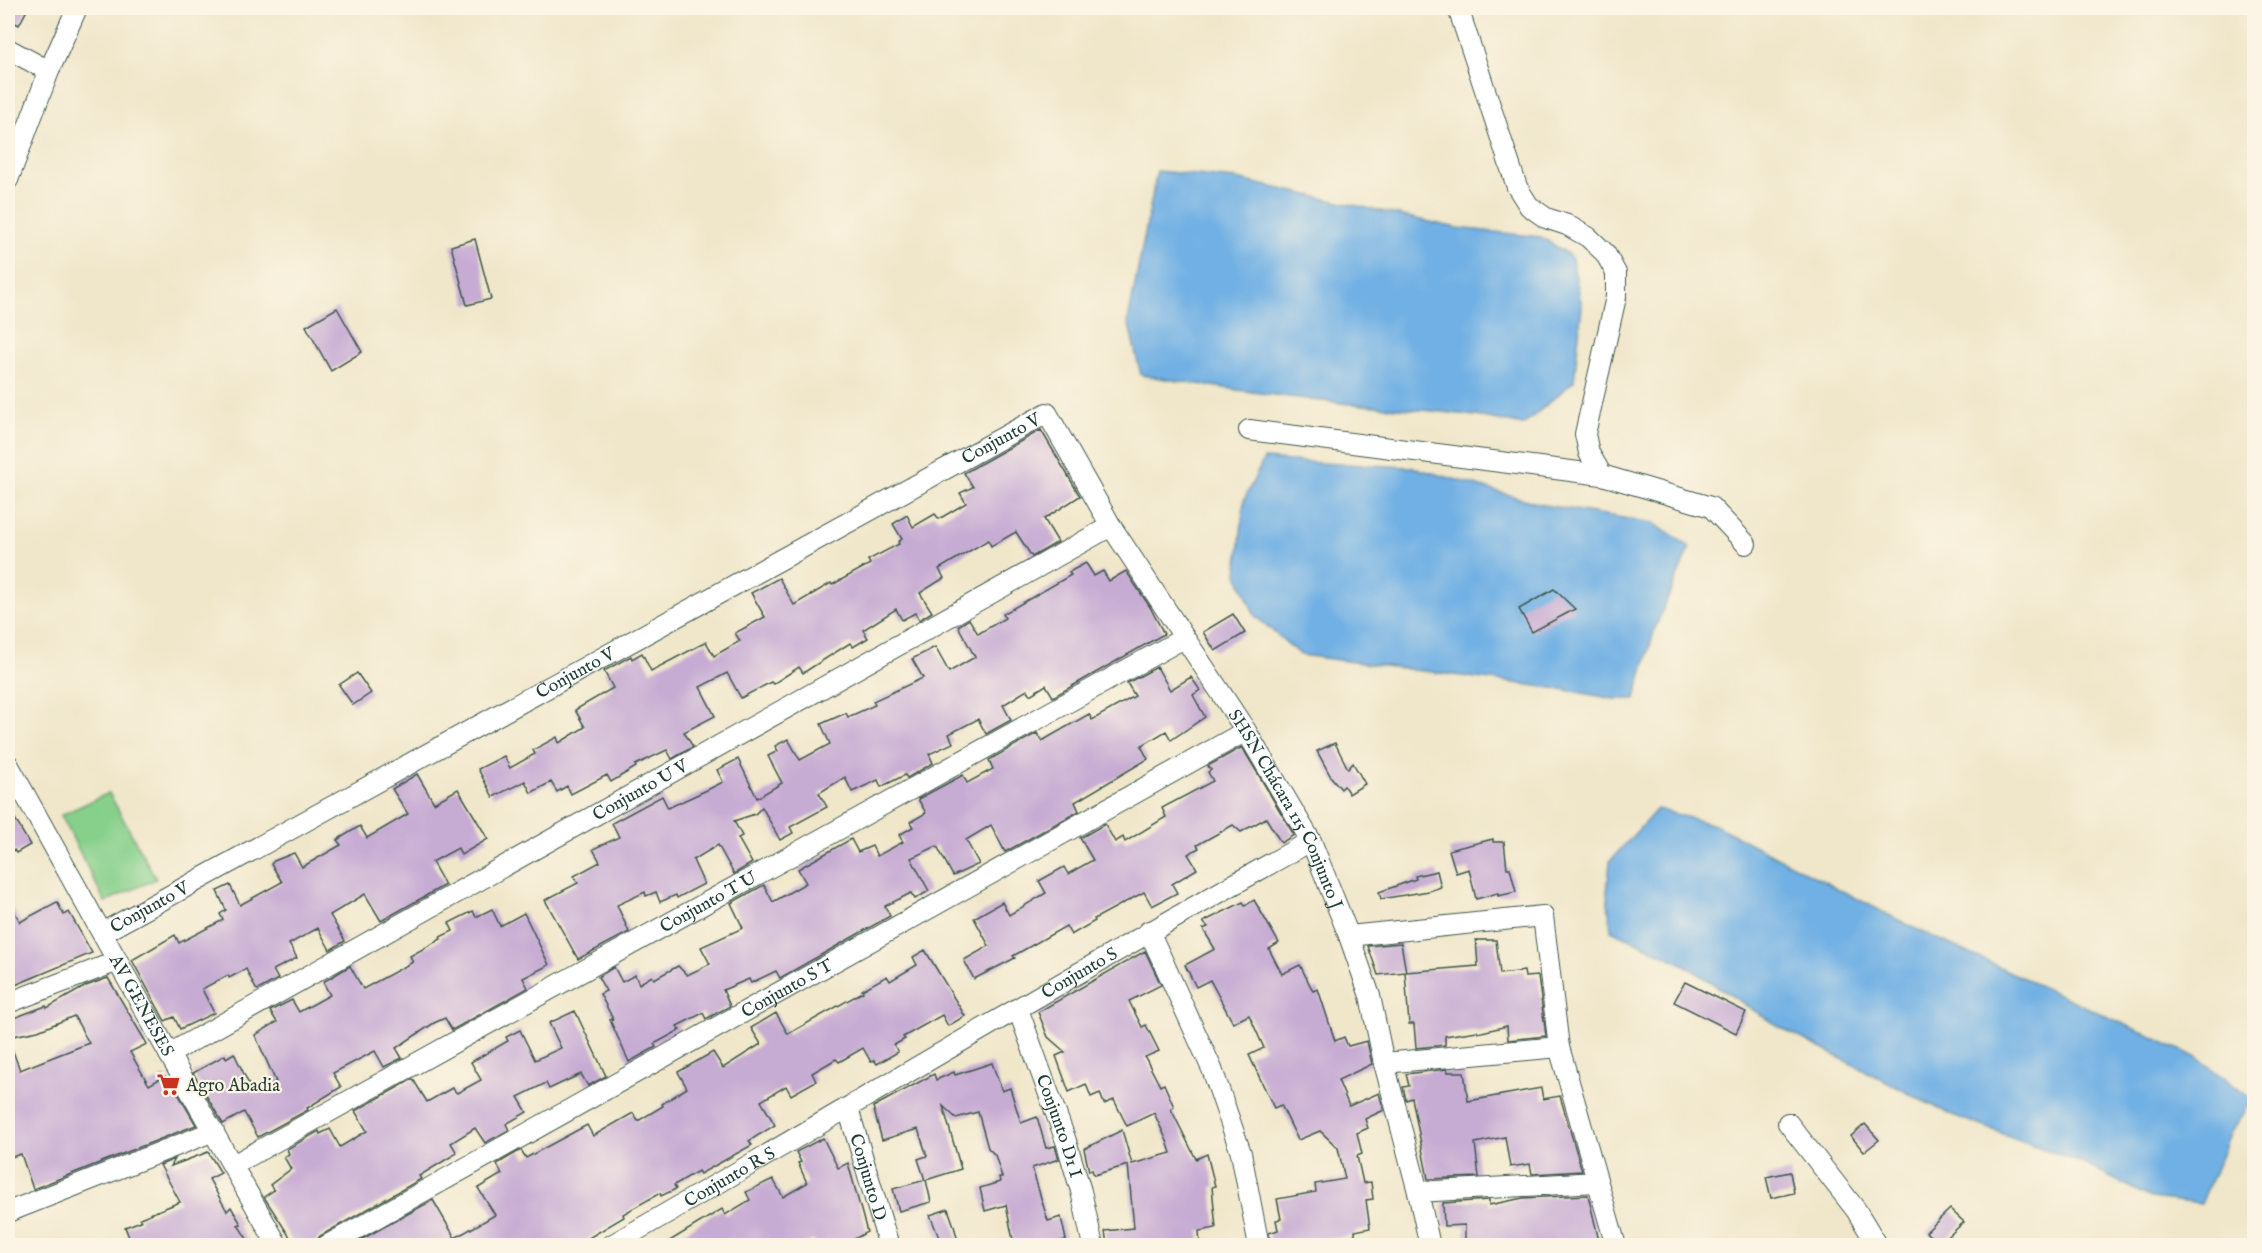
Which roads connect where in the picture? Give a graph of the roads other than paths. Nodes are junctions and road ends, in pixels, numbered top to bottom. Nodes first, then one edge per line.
1 (77, 8) edge
2 (1458, 8) edge
3 (8, 49) edge
4 (49, 70) junction
5 (8, 180) edge
6 (1047, 413) joint
7 (1249, 430) dead end
8 (1602, 475) junction
9 (1111, 526) junction
10 (1746, 544) dead end
11 (1184, 638) junction
12 (1246, 731) junction
13 (11, 776) edge
14 (1311, 841) junction
15 (1149, 931) junction
16 (102, 933) junction
17 (1349, 936) junction
18 (118, 961) junction
19 (8, 1003) edge
20 (1018, 1009) junction
21 (1559, 1047) junction
22 (168, 1054) junction
23 (1384, 1063) junction
24 (848, 1108) junction
25 (1788, 1123) dead end
26 (214, 1131) junction
27 (233, 1165) junction
28 (1597, 1182) junction
29 (1418, 1192) junction
30 (8, 1212) edge
31 (885, 1244) edge
32 (278, 1245) edge
33 (326, 1245) edge
34 (610, 1245) edge
35 (1093, 1245) edge
36 (1259, 1245) edge
37 (1430, 1245) edge
38 (1616, 1245) edge
39 (1878, 1245) edge

1 - 4 street
2 - 8 street
3 - 4 street
4 - 5 street
6 - 9 street, SHSN Chácara 115 Conjunto J
6 - 16 street, Conjunto V
7 - 8 street
8 - 10 street
9 - 11 street, SHSN Chácara 115 Conjunto J
9 - 22 street, Conjunto U V
11 - 12 street, SHSN Chácara 115 Conjunto J
11 - 27 street, Conjunto T U
12 - 14 street, SHSN Chácara 115 Conjunto J
12 - 33 street, Conjunto S T
13 - 16 street, AV GENESES
14 - 15 street, Conjunto S
14 - 17 street, SHSN Chácara 115 Conjunto J
15 - 20 street, Conjunto S
15 - 36 street
16 - 18 street, AV GENESES
17 - 21 street
17 - 23 street, SHSN Chácara 115 Conjunto J
18 - 19 street
18 - 22 street, AV GENESES
20 - 24 street, Conjunto S
20 - 35 street, Conjunto D1 I
21 - 23 street
21 - 28 street
22 - 26 street, AV GENESES
23 - 29 street, SHSN Chácara 115 Conjunto J
24 - 31 street, Conjunto D
24 - 34 street, Conjunto R S
25 - 39 street
26 - 27 street, AV GENESES
26 - 30 street
27 - 32 street, AV GENESES
28 - 29 street
28 - 38 street
29 - 37 street, SHSN Chácara 115 Conjunto J

